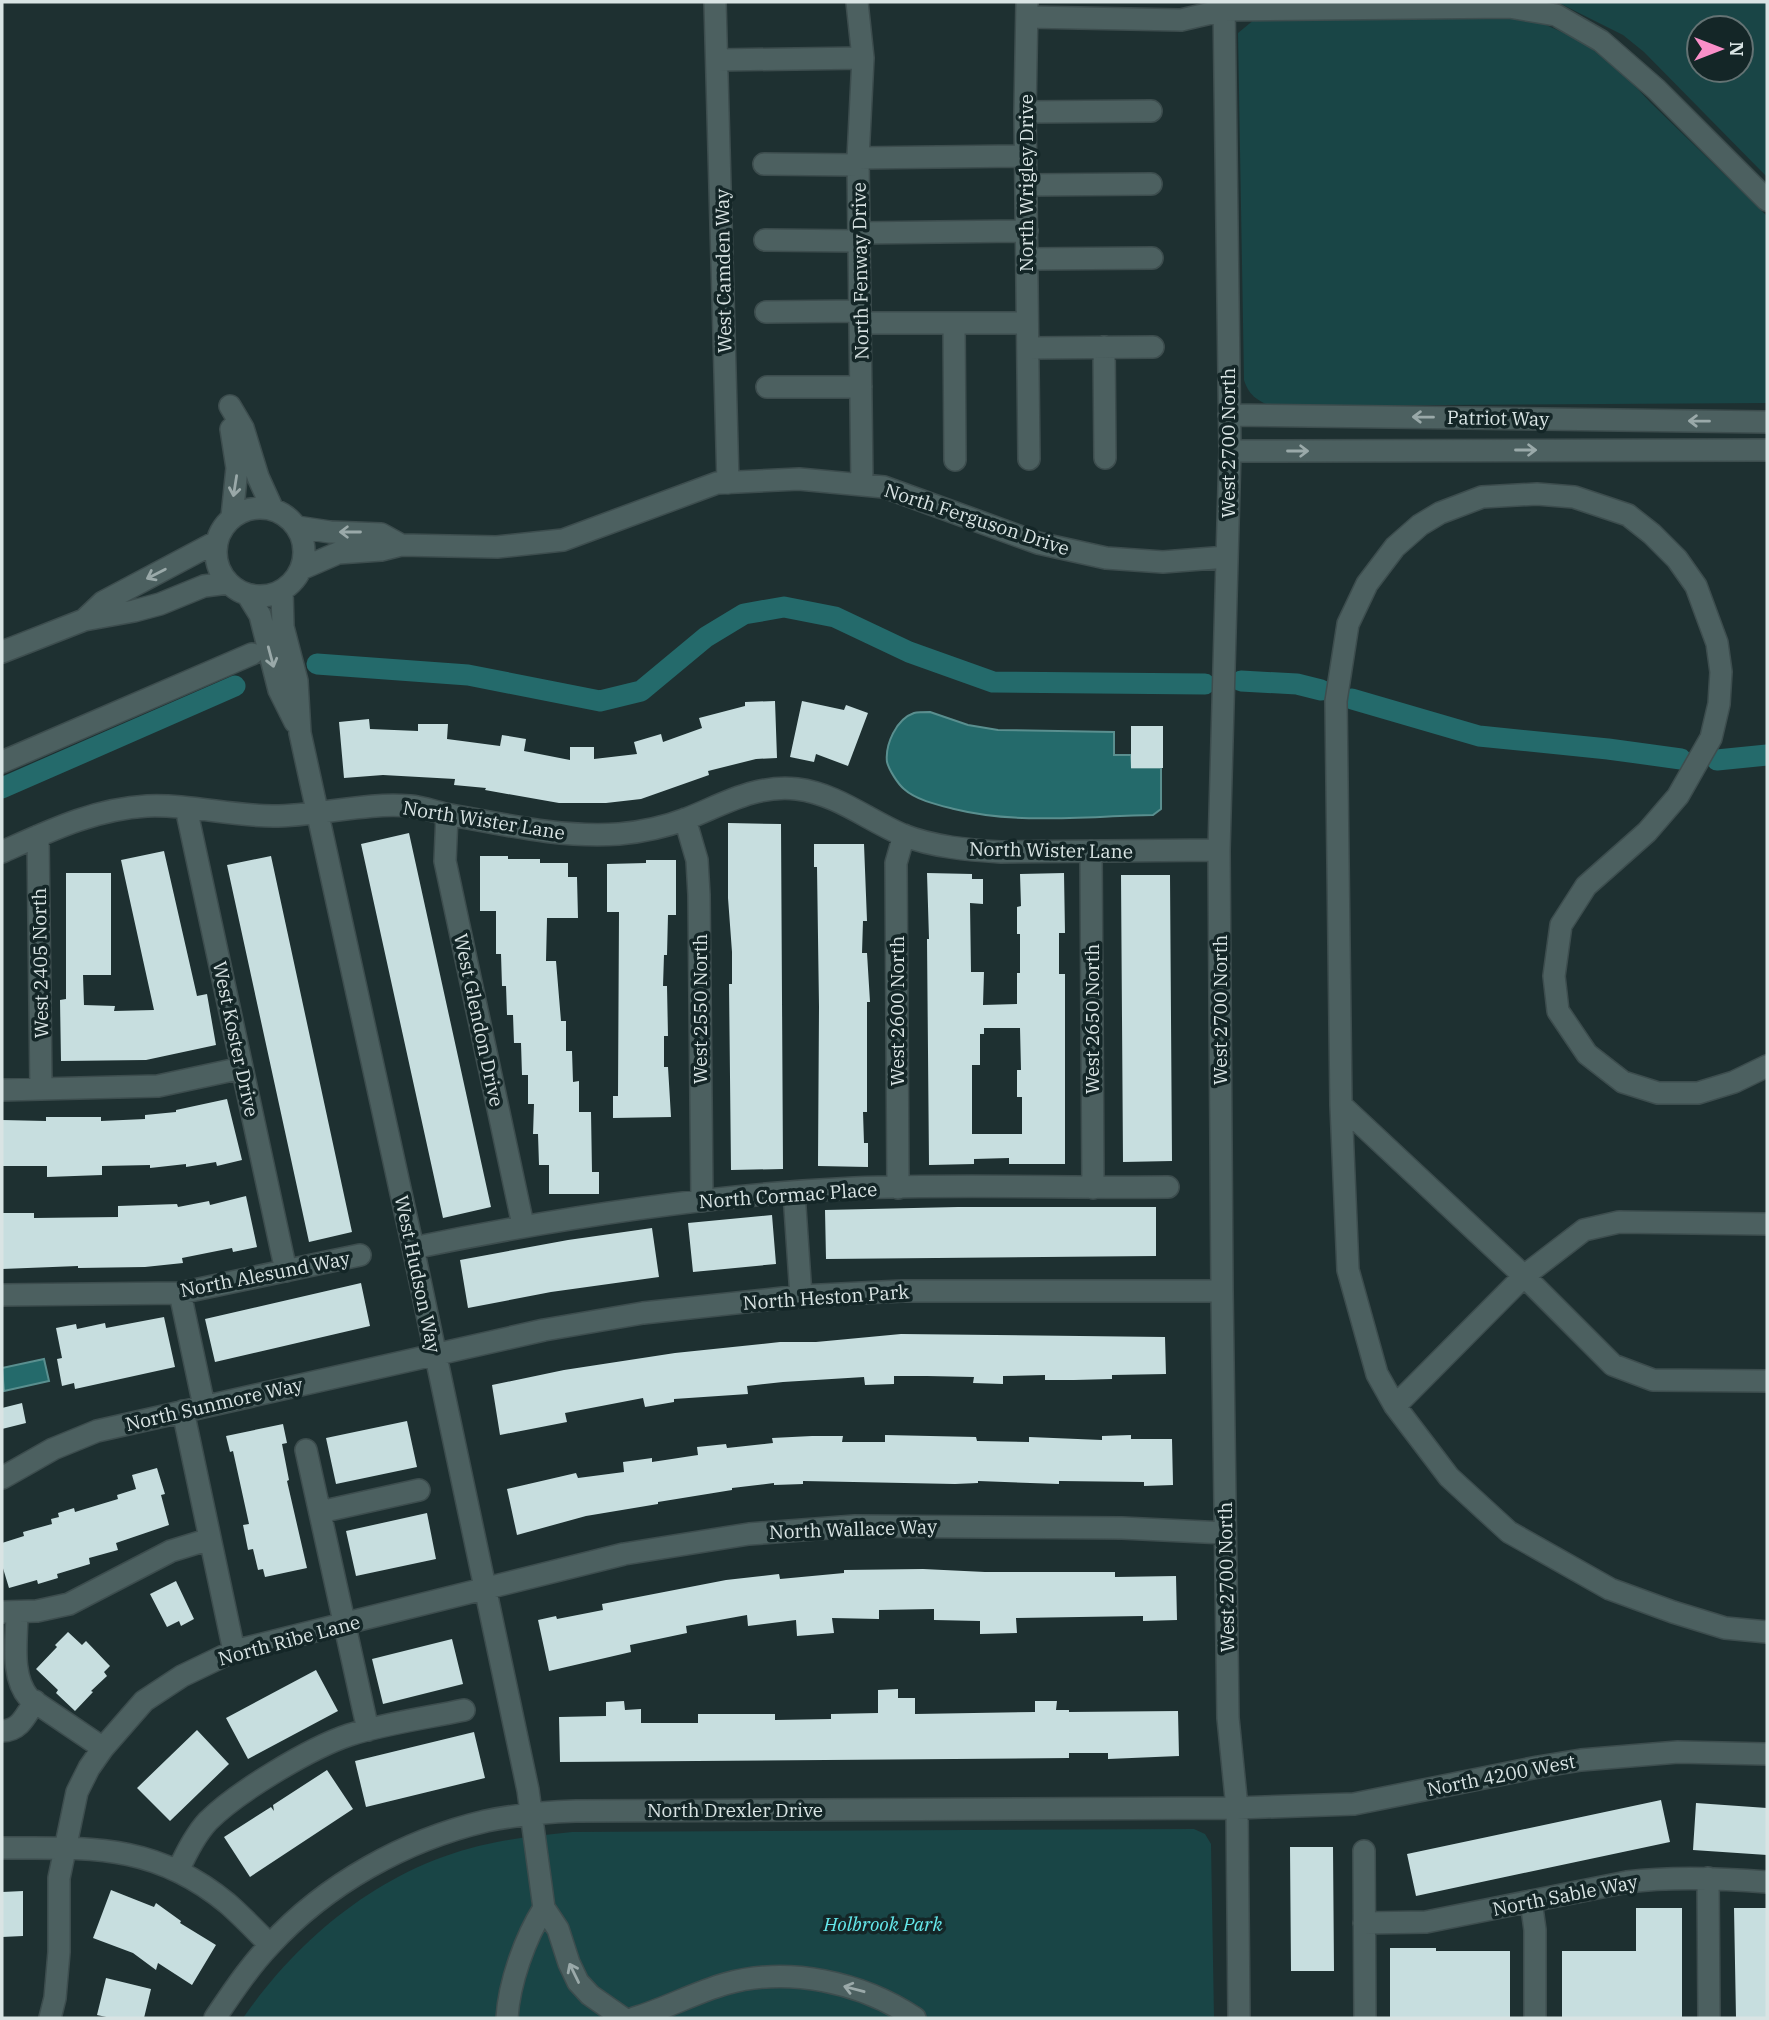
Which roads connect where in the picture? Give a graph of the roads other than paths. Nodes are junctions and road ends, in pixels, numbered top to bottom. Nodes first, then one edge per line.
1 (715, 2) edge
2 (857, 2) edge
3 (1224, 6) edge
4 (1027, 9) edge
5 (863, 58) junction
6 (718, 60) junction
7 (1151, 111) dead end
8 (1025, 113) junction
9 (1026, 156) junction
10 (858, 161) junction
11 (764, 164) dead end
12 (1151, 184) dead end
13 (1026, 185) junction
14 (1767, 200) edge
15 (1027, 231) junction
16 (859, 237) junction
17 (765, 240) dead end
18 (1152, 258) dead end
19 (1027, 259) junction
20 (766, 312) dead end
21 (860, 317) junction
22 (954, 323) junction
23 (1027, 323) junction
24 (1104, 347) junction
25 (1153, 347) dead end
26 (1028, 348) junction
27 (767, 387) dead end
28 (861, 387) junction
29 (1229, 415) junction
30 (1767, 422) edge
31 (1767, 450) edge
32 (1230, 451) junction
33 (1105, 458) dead end
34 (1029, 459) dead end
35 (955, 460) dead end
36 (729, 483) junction
37 (862, 485) junction
38 (274, 510) junction
39 (232, 517) junction
40 (297, 527) junction
41 (216, 542) junction
42 (401, 545) junction
43 (1227, 557) junction
44 (301, 569) junction
45 (228, 583) junction
46 (282, 591) junction
47 (247, 594) junction
48 (83, 620) junction
49 (2, 652) edge
50 (252, 654) dead end
51 (300, 733) junction
52 (2, 762) edge
53 (186, 808) junction
54 (317, 814) junction
55 (447, 815) junction
56 (685, 819) junction
57 (904, 835) junction
58 (38, 836) junction
59 (1219, 850) junction
60 (1091, 851) junction
61 (2, 852) edge
62 (1767, 1066) edge
63 (242, 1068) junction
64 (41, 1089) junction
65 (2, 1090) edge
66 (1341, 1105) junction
67 (1168, 1187) dead end
68 (898, 1188) junction
69 (1093, 1188) junction
70 (794, 1193) junction
71 (702, 1201) junction
72 (1767, 1224) edge
73 (523, 1225) junction
74 (413, 1248) junction
75 (360, 1255) dead end
76 (286, 1271) junction
77 (1524, 1276) junction
78 (1222, 1291) junction
79 (180, 1293) junction
80 (2, 1295) edge
81 (801, 1296) junction
82 (435, 1354) junction
83 (1767, 1381) edge
84 (1395, 1406) junction
85 (193, 1409) junction
86 (306, 1450) dead end
87 (2, 1478) edge
88 (419, 1490) dead end
89 (320, 1512) junction
90 (1225, 1533) junction
91 (210, 1539) junction
92 (486, 1590) junction
93 (9, 1612) edge
94 (345, 1625) junction
95 (1767, 1632) edge
96 (234, 1651) junction
97 (35, 1701) junction
98 (464, 1710) dead end
99 (368, 1730) junction
100 (2, 1731) edge
101 (103, 1748) junction
102 (1767, 1754) edge
103 (1237, 1808) junction
104 (531, 1816) junction
105 (65, 1848) junction
106 (2, 1849) edge
107 (1364, 1851) dead end
108 (177, 1871) junction
109 (1708, 1878) junction
110 (1767, 1882) edge
111 (1531, 1902) junction
112 (544, 1908) junction
113 (1364, 1923) junction
114 (270, 1945) junction
115 (50, 2018) edge
116 (215, 2018) edge
117 (507, 2018) edge
118 (623, 2018) edge
119 (634, 2018) edge
120 (915, 2018) edge
121 (1240, 2018) edge
122 (1365, 2018) edge
123 (1535, 2018) edge
124 (1709, 2018) edge

1 - 6 street, West Camden Way
2 - 5 street, North Fenway Drive
3 - 4 street
3 - 14 street
3 - 29 street, West 2700 North
4 - 8 street, North Wrigley Drive
5 - 6 street
5 - 10 street, North Fenway Drive
6 - 36 street, West Camden Way
7 - 8 street
8 - 9 street, North Wrigley Drive
9 - 10 street
9 - 13 street, North Wrigley Drive
10 - 11 street
10 - 16 street, North Fenway Drive
12 - 13 street
13 - 15 street, North Wrigley Drive
15 - 16 street
15 - 19 street, North Wrigley Drive
16 - 17 street
16 - 21 street, North Fenway Drive
18 - 19 street
19 - 23 street, North Wrigley Drive
20 - 21 street
21 - 22 street
21 - 28 street, North Fenway Drive
22 - 23 street
22 - 35 street
23 - 26 street, North Wrigley Drive
24 - 25 street
24 - 26 street
24 - 33 street
26 - 34 street, North Wrigley Drive
27 - 28 street
28 - 37 street, North Fenway Drive
30 -> 29 street, Patriot Way
29 - 32 street, West 2700 North
32 -> 31 street, Patriot Way
32 - 43 street, West 2700 North
36 - 37 street, North Ferguson Drive
36 - 42 street, North Ferguson Drive
37 - 43 street, North Ferguson Drive
38 - 39 street
38 -> 39 street
38 - 40 street
39 - 41 street
42 -> 40 street, North Ferguson Drive
40 - 44 street
41 - 45 street
41 -> 48 street
42 - 44 street, North Ferguson Drive
43 - 59 street, West 2700 North
44 - 46 street
45 - 47 street
45 - 48 street
46 - 47 street
46 - 51 street, West Hudson Way
47 -> 51 street, West Hudson Way
48 - 49 street
50 - 52 street
51 - 54 street, West Hudson Way
53 - 54 street, North Wister Lane
53 - 58 street, North Wister Lane
53 - 63 street, West Koster Drive
54 - 55 street, North Wister Lane
54 - 74 street, West Hudson Way
55 - 56 street, North Wister Lane
55 - 73 street, West Glendon Drive
56 - 57 street, North Wister Lane
56 - 71 street, West 2550 North
57 - 60 street, North Wister Lane
57 - 68 street, West 2600 North
58 - 61 street, North Wister Lane
58 - 64 street, West 2405 North
59 - 60 street, North Wister Lane
59 - 78 street, West 2700 North
60 - 69 street, West 2650 North
62 - 66 street
63 - 64 street
63 - 76 street, West Koster Drive
64 - 65 street
66 - 77 street
66 - 84 street
67 - 69 street, North Cormac Place
68 - 69 street, North Cormac Place
68 - 70 street, North Cormac Place
70 - 71 street, North Cormac Place
70 - 81 street
71 - 73 street, North Cormac Place
72 - 77 street
73 - 74 street, North Cormac Place
74 - 82 street, West Hudson Way
75 - 76 street, North Alesund Way
76 - 79 street, North Alesund Way
77 - 83 street
77 - 84 street
78 - 81 street, North Heston Park
78 - 90 street, West 2700 North
79 - 80 street, North Alesund Way
79 - 85 street
81 - 82 street, North Heston Park
82 - 85 street, North Sunmore Way
82 - 92 street, West Hudson Way
84 - 95 street
85 - 87 street, North Sunmore Way
85 - 91 street
86 - 89 street
88 - 89 street
89 - 94 street
90 - 92 street, North Wallace Way
90 - 103 street, West 2700 North
91 - 93 street
91 - 96 street
92 - 94 street, North Ribe Lane
92 - 104 street, West Hudson Way
93 - 97 street
94 - 96 street, North Ribe Lane
94 - 99 street
96 - 101 street, North Ribe Lane
97 - 100 street
97 - 101 street
98 - 99 street
99 - 108 street
101 - 105 street, North Ribe Lane
102 - 103 street, North 4200 West
103 - 104 street, North Drexler Drive
103 - 121 street, West 2700 North
104 - 112 street, West Hudson Way
104 - 114 street, North Drexler Drive
105 - 106 street
105 - 108 street
105 - 115 street, North Ribe Lane
107 - 113 street
108 - 114 street
109 - 110 street, North Sable Way
109 - 111 street, North Sable Way
109 - 124 street
111 - 113 street, North Sable Way
111 - 123 street
112 - 117 street
118 -> 112 street
113 - 122 street
114 - 116 street, North Drexler Drive
120 -> 119 street

